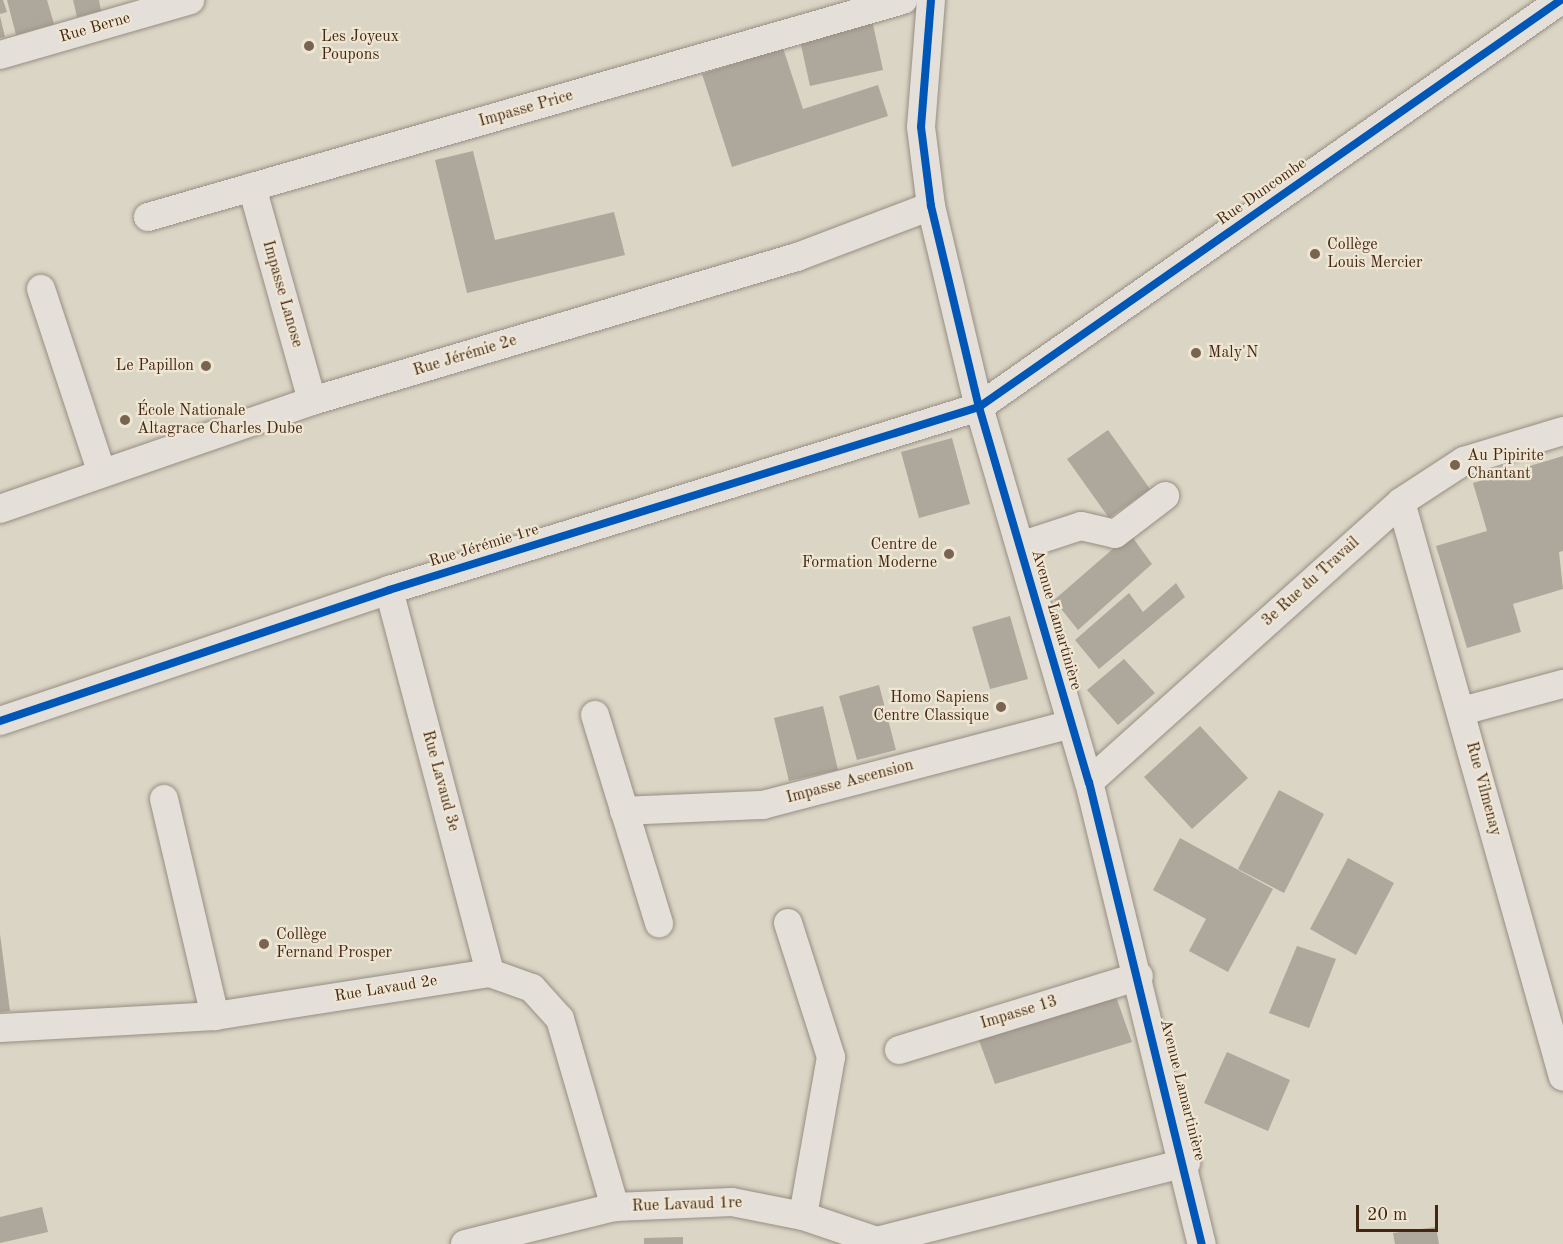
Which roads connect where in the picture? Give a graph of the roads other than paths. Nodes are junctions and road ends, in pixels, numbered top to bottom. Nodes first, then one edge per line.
1 (190, 0) edge
2 (903, 0) edge
3 (931, 0) edge
4 (1561, 0) edge
5 (0, 55) edge
6 (252, 187) junction
7 (931, 206) junction
8 (148, 218) dead end
9 (41, 289) dead end
10 (312, 401) junction
11 (979, 407) junction
12 (1563, 431) edge
13 (102, 473) junction
14 (1165, 496) dead end
15 (1401, 502) junction
16 (0, 509) edge
17 (1020, 546) junction
18 (389, 590) junction
19 (1563, 684) edge
20 (1462, 711) junction
21 (595, 715) dead end
22 (0, 721) edge
23 (1072, 724) junction
24 (1089, 782) junction
25 (164, 798) dead end
26 (624, 811) junction
27 (659, 923) dead end
28 (788, 923) dead end
29 (490, 973) junction
30 (1139, 976) junction
31 (215, 1016) junction
32 (0, 1028) edge
33 (899, 1050) dead end
34 (1563, 1077) edge
35 (1186, 1163) junction
36 (615, 1207) junction
37 (803, 1216) junction
38 (465, 1244) edge
39 (1202, 1244) edge

1 - 5 street, Rue Berne
2 - 6 street, Impasse Price
3 - 7 street, Avenue Lamartinière
4 - 11 street, Rue Duncombe
6 - 8 street, Impasse Price
6 - 10 street, Impasse Lanose
7 - 10 street, Rue Jérémie 2e
7 - 11 street, Avenue Lamartinière
9 - 13 street
10 - 13 street, Rue Jérémie 2e
11 - 17 street, Avenue Lamartinière
11 - 18 street, Rue Jérémie 1re
12 - 15 street, 3e Rue du Travail
13 - 16 street, Rue Jérémie 2e
14 - 17 street
15 - 20 street, Rue Vilmenay
15 - 24 street, 3e Rue du Travail
17 - 23 street, Avenue Lamartinière
18 - 22 street, Rue Jérémie 1re
18 - 29 street, Rue Lavaud 3e
19 - 20 street
20 - 34 street, Rue Vilmenay
21 - 26 street
23 - 24 street, Avenue Lamartinière
23 - 26 street, Impasse Ascension
24 - 30 street, Avenue Lamartinière
25 - 31 street
26 - 27 street
28 - 37 street
29 - 31 street, Rue Lavaud 2e
29 - 36 street, Rue Lavaud 2e
30 - 33 street, Impasse 13
30 - 35 street, Avenue Lamartinière
31 - 32 street, Rue Lavaud 2e
35 - 37 street, Rue Lavaud 1re
35 - 39 street, Avenue Lamartinière
36 - 37 street, Rue Lavaud 1re
36 - 38 street, Rue Lavaud 1re

